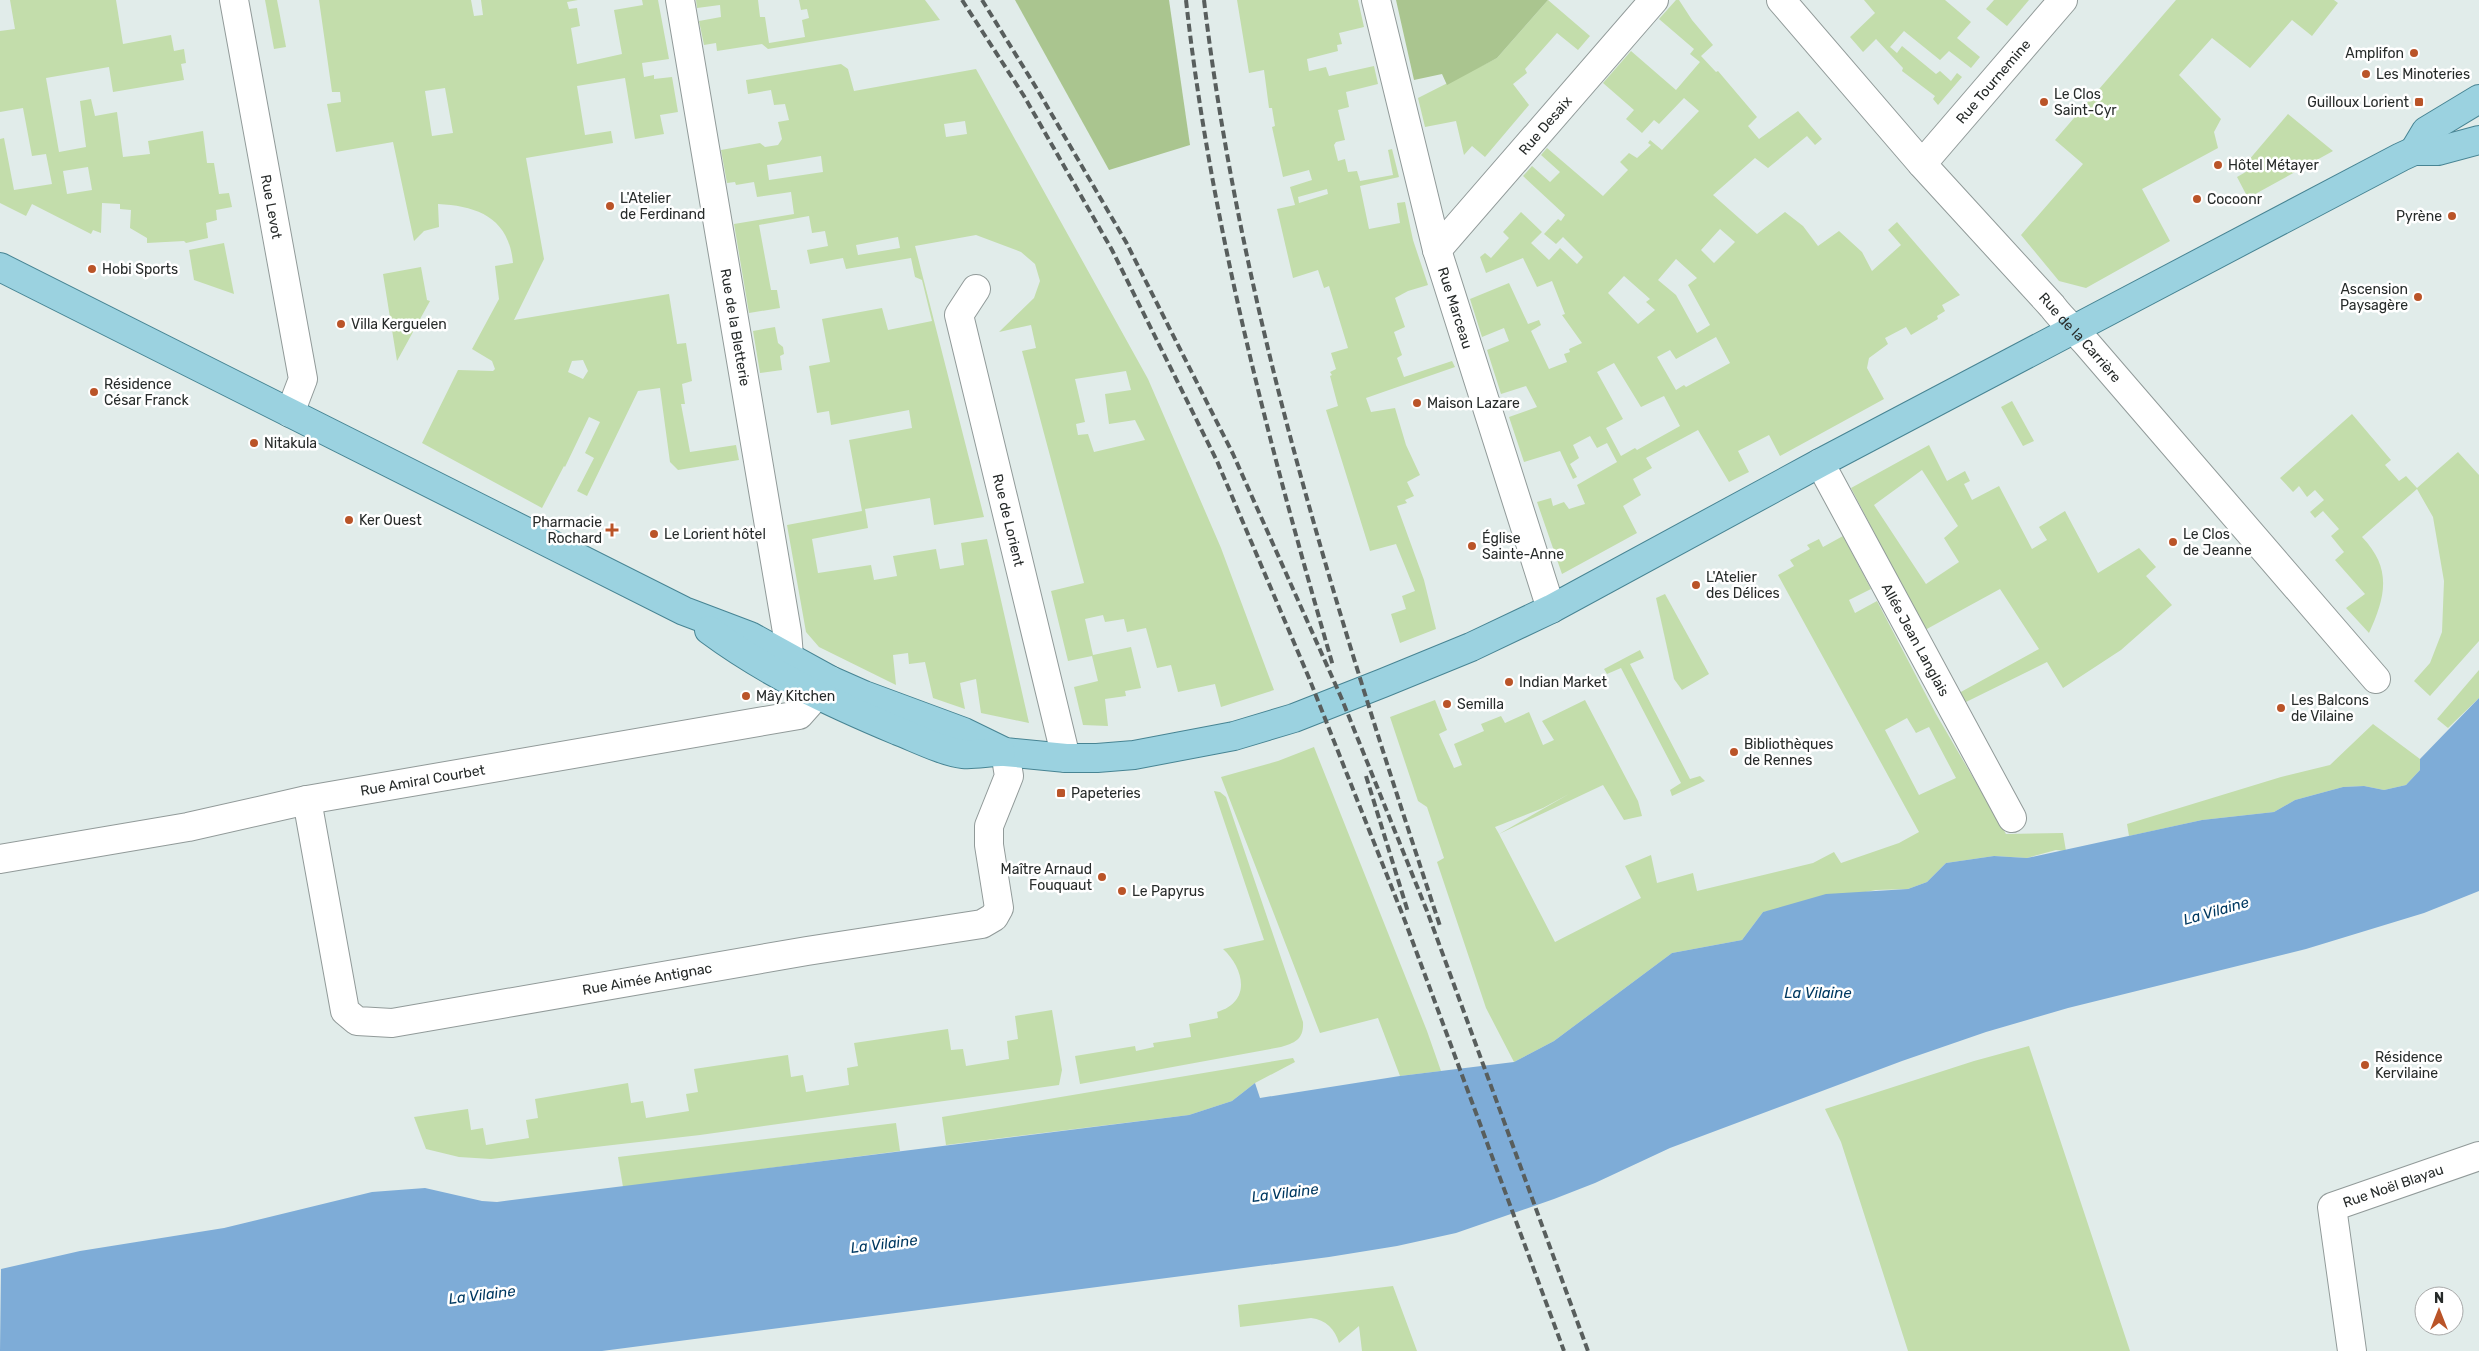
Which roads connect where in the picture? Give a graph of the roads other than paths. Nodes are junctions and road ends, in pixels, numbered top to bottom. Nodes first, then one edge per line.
1 (234, 0) edge
2 (680, 0) edge
3 (1376, 0) edge
4 (1654, 0) edge
5 (1781, 0) edge
6 (2063, 0) edge
7 (2479, 99) edge
8 (2479, 140) edge
9 (2414, 150) junction
10 (1922, 164) junction
11 (1437, 250) junction
12 (0, 267) edge
13 (976, 289) dead end
14 (2074, 330) junction
15 (290, 412) junction
16 (1820, 463) junction
17 (1551, 609) junction
18 (684, 611) junction
19 (789, 656) junction
20 (2376, 678) dead end
21 (823, 688) junction
22 (1005, 752) junction
23 (1066, 758) junction
24 (307, 800) junction
25 (2012, 818) dead end
26 (0, 859) edge
27 (2479, 1156) edge
28 (2352, 1351) edge

1 - 15 street, Rue Levot
2 - 19 street, Rue de la Bletterie
3 - 11 street, Rue Marceau
4 - 11 street, Rue Desaix
5 - 10 street, Rue de la Carrière
6 - 10 street, Rue Tournemine
7 - 9 main road
8 - 9 main road
9 - 14 main road
10 - 14 street, Rue de la Carrière
11 - 17 street, Rue Marceau
12 - 15 main road
13 - 23 street, Rue de Lorient
14 - 16 main road
14 - 20 street, Rue de la Carrière
15 - 18 main road
16 - 17 main road
16 - 25 street, Allée Jean Langlais
17 - 23 main road
18 - 19 main road
18 - 21 main road
19 - 21 main road
21 - 22 main road
21 - 24 street, Rue Amiral Courbet
22 - 23 main road
22 - 24 street, Rue Aimée Antignac
24 - 26 street, Rue Amiral Courbet
27 - 28 street, Rue Noël Blayau

